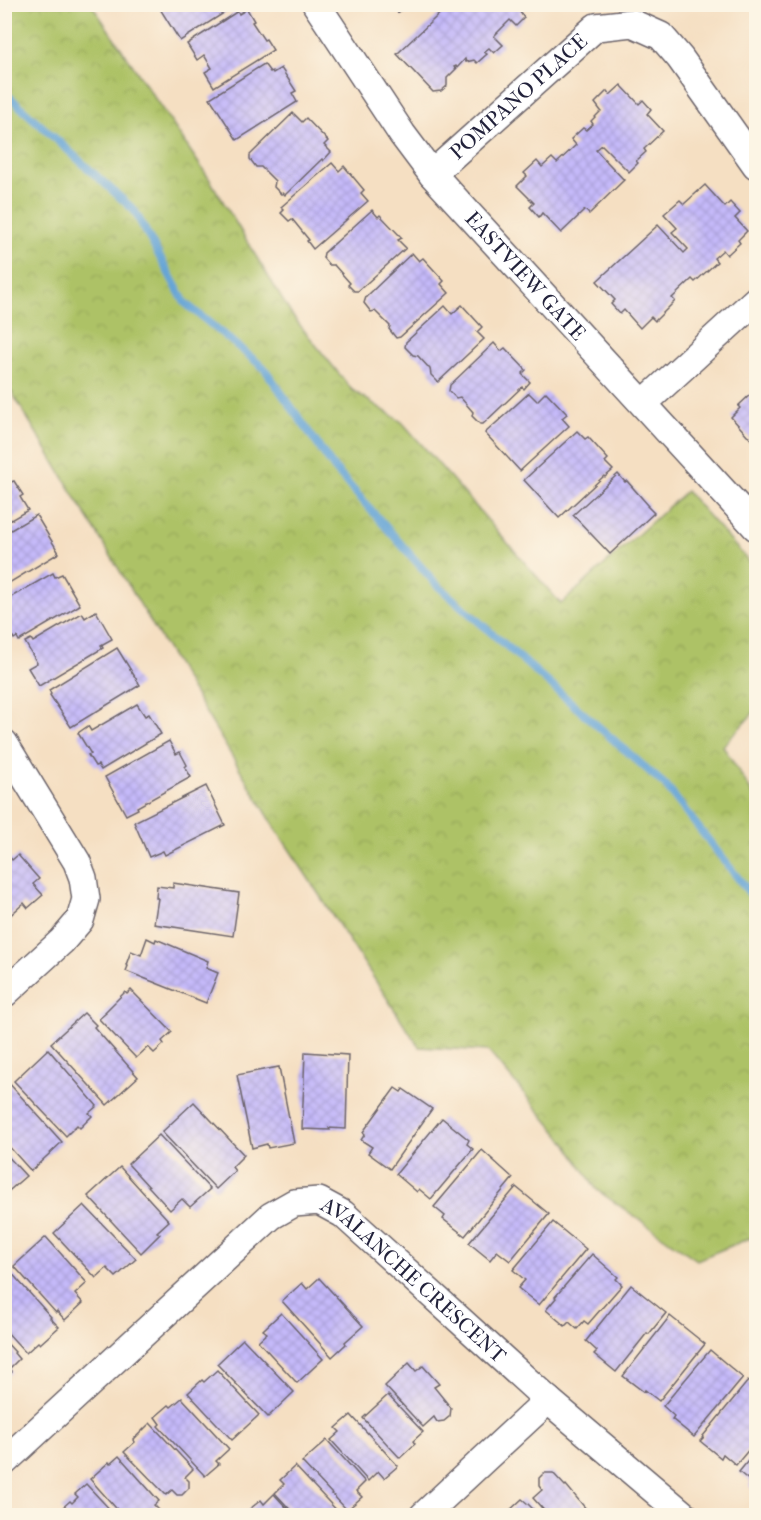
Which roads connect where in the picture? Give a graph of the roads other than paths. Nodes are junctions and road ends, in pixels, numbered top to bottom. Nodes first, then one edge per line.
1 (316, 4) edge
2 (756, 165) edge
3 (432, 174) junction
4 (756, 300) edge
5 (644, 403) junction
6 (756, 527) edge
7 (4, 743) edge
8 (4, 994) edge
9 (548, 1400) junction
10 (4, 1462) edge
11 (423, 1515) edge
12 (685, 1515) edge

1 - 3 street, EASTVIEW GATE
2 - 3 street, POMPANO PLACE
3 - 5 street, EASTVIEW GATE
4 - 5 street
5 - 6 street, EASTVIEW GATE
7 - 8 street
9 - 10 street, AVALANCHE CRESCENT
9 - 11 street
9 - 12 street, AVALANCHE CRESCENT

